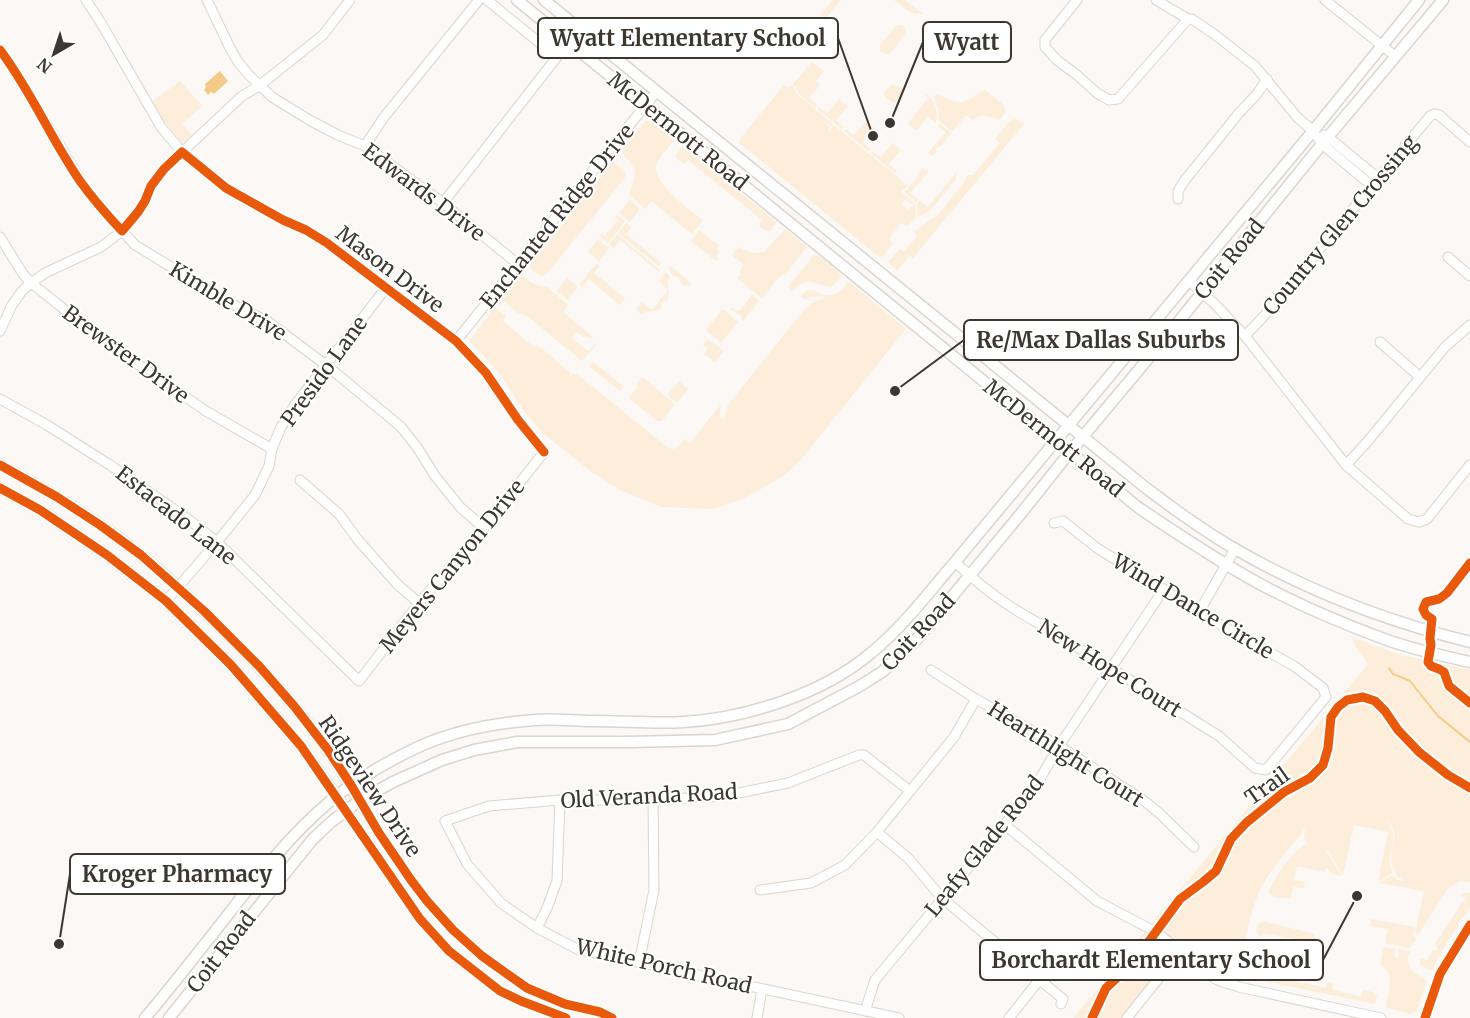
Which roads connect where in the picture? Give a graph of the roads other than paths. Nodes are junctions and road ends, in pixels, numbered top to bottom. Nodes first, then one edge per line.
1 (86, 0) edge
2 (207, 0) edge
3 (351, 0) edge
4 (479, 0) edge
5 (487, 0) edge
6 (517, 0) edge
7 (544, 0) edge
8 (1077, 0) edge
9 (1156, 0) edge
10 (1419, 0) edge
11 (1443, 0) edge
12 (1331, 2) edge
13 (530, 4) edge
14 (1188, 19) junction
15 (1382, 46) junction
16 (0, 50) edge
17 (1395, 57) junction
18 (1267, 80) junction
19 (259, 86) junction
20 (657, 92) junction
21 (646, 105) junction
22 (1313, 131) junction
23 (1325, 140) junction
24 (1470, 142) edge
25 (365, 146) junction
26 (182, 152) junction
27 (1378, 178) junction
28 (1371, 186) junction
29 (1178, 200) dead end
30 (443, 203) junction
31 (122, 231) junction
32 (830, 232) junction
33 (0, 237) edge
34 (819, 246) junction
35 (1448, 257) dead end
36 (519, 265) junction
37 (1470, 276) edge
38 (1190, 280) junction
39 (31, 283) junction
40 (386, 288) junction
41 (1202, 293) junction
42 (933, 315) junction
43 (1470, 325) edge
44 (1149, 329) junction
45 (921, 330) junction
46 (0, 331) edge
47 (1245, 336) junction
48 (456, 341) junction
49 (1380, 342) dead end
50 (326, 365) junction
51 (1142, 365) junction
52 (1420, 376) junction
53 (0, 399) edge
54 (1069, 426) junction
55 (1083, 437) junction
56 (1056, 441) junction
57 (272, 449) junction
58 (544, 452) joint
59 (1070, 452) junction
60 (0, 465) edge
61 (1346, 465) junction
62 (1470, 465) edge
63 (300, 480) dead end
64 (0, 488) edge
65 (1054, 523) dead end
66 (484, 528) junction
67 (217, 542) junction
68 (1235, 549) junction
69 (955, 562) junction
70 (1226, 564) junction
71 (969, 576) junction
72 (178, 587) junction
73 (1164, 590) junction
74 (166, 601) junction
75 (418, 603) junction
76 (1199, 612) junction
77 (1470, 642) edge
78 (1470, 662) edge
79 (1110, 669) junction
80 (931, 670) dead end
81 (359, 681) joint
82 (976, 699) junction
83 (622, 721) junction
84 (636, 722) junction
85 (630, 742) junction
86 (1059, 746) junction
87 (1266, 770) joint
88 (351, 785) junction
89 (910, 791) junction
90 (337, 796) junction
91 (560, 800) junction
92 (653, 800) junction
93 (359, 801) junction
94 (346, 810) junction
95 (445, 821) joint
96 (1004, 824) junction
97 (878, 832) junction
98 (1194, 847) dead end
99 (249, 887) junction
100 (760, 890) dead end
101 (264, 898) junction
102 (942, 898) junction
103 (1470, 925) edge
104 (537, 928) junction
105 (1460, 940) junction
106 (1470, 945) edge
107 (1179, 958) junction
108 (639, 963) junction
109 (187, 968) junction
110 (200, 979) junction
111 (1040, 979) junction
112 (762, 989) junction
113 (1061, 1004) dead end
114 (865, 1011) junction
115 (145, 1018) edge
116 (169, 1018) edge
117 (566, 1018) edge
118 (610, 1018) edge
119 (757, 1018) edge
120 (899, 1018) edge
121 (1009, 1018) edge
122 (1127, 1018) edge
123 (1382, 1018) edge
124 (1425, 1018) edge

1 - 26 street, Mason Drive
2 - 19 street, Edwards Drive
3 - 19 street
4 - 25 street
5 - 30 street
6 - 13 main road, McDermott Road
7 - 20 main road, McDermott Road
8 - 14 street
9 - 14 street
10 - 15 main road, Coit Road
11 - 17 main road, Coit Road
12 - 15 street
13 - 21 main road, McDermott Road
14 - 18 street
15 - 17 street
15 - 22 main road, Coit Road
16 - 31 street, Kimble Drive
17 - 23 main road, Coit Road
18 - 22 street
18 - 29 street
19 - 25 street, Edwards Drive
19 - 26 street
20 - 21 street, Enchanted Ridge Drive
20 - 32 main road, McDermott Road
21 - 34 main road, McDermott Road
21 - 36 street, Enchanted Ridge Drive
22 - 23 street
22 - 38 main road, Coit Road
23 - 27 street
23 - 28 street
23 - 41 main road, Coit Road
24 - 27 street, Country Glen Crossing
25 - 30 street, Edwards Drive
26 - 31 street
26 - 40 street, Mason Drive
27 - 28 street, Country Glen Crossing
28 - 47 street, Country Glen Crossing
30 - 36 street, Edwards Drive
31 - 39 street
31 - 50 street, Kimble Drive
32 - 34 main road
32 - 42 main road, McDermott Road
33 - 39 street, Brewster Drive
34 - 45 main road, McDermott Road
35 - 37 street
36 - 48 street, Enchanted Ridge Drive
38 - 41 street
38 - 44 main road, Coit Road
39 - 46 street
39 - 57 street, Brewster Drive
40 - 48 street, Mason Drive
40 - 50 street, Presido Lane
41 - 47 street
41 - 51 main road, Coit Road
42 - 45 main road
42 - 54 main road, McDermott Road
43 - 52 street
44 - 51 main road
44 - 54 main road, Coit Road
45 - 56 main road, McDermott Road
47 - 61 street
48 - 58 street, Mason Drive
49 - 52 street
50 - 57 street, Presido Lane
50 - 66 street, Kimble Drive
51 - 55 main road, Coit Road
52 - 61 street
53 - 67 street, Estacado Lane
54 - 55 main road, McDermott Road
54 - 56 main road, Coit Road
55 - 59 main road, Coit Road
55 - 68 main road, McDermott Road
56 - 59 main road, McDermott Road
56 - 69 main road, Coit Road
57 - 67 street, Presido Lane
58 - 66 street, Meyers Canyon Drive
59 - 70 main road, McDermott Road
59 - 71 main road, Coit Road
60 - 72 main road, Ridgeview Drive
61 - 62 street
63 - 75 street
64 - 74 main road, Ridgeview Drive
65 - 73 street, Wind Dance Circle
66 - 75 street, Meyers Canyon Drive
67 - 72 street, Presido Lane
67 - 81 street, Estacado Lane
68 - 70 street
68 - 77 main road, McDermott Road
69 - 71 street, New Hope Court
69 - 84 main road, Coit Road
70 - 76 street
70 - 78 main road, McDermott Road
71 - 79 street, New Hope Court
71 - 85 main road, Coit Road
72 - 74 street, Presido Lane
72 - 88 main road, Ridgeview Drive
73 - 76 street, Wind Dance Circle
73 - 79 street, Leafy Glade Road
74 - 90 main road, Ridgeview Drive
75 - 81 street, Meyers Canyon Drive
76 - 87 street, Wind Dance Circle
79 - 86 street, Leafy Glade Road
79 - 87 street, New Hope Court
80 - 82 street, Hearthlight Court
82 - 86 street, Hearthlight Court
82 - 89 street
83 - 84 main road, Coit Road
83 - 85 main road
83 - 88 main road, Coit Road
84 - 85 main road
85 - 93 main road, Coit Road
86 - 96 street, Leafy Glade Road
86 - 98 street, Hearthlight Court
88 - 90 main road, Coit Road
88 - 93 main road, Ridgeview Drive
89 - 92 street, Old Veranda Road
89 - 97 street
90 - 94 main road, Ridgeview Drive
90 - 99 main road, Coit Road
91 - 92 street, Old Veranda Road
91 - 95 street, Old Veranda Road
91 - 104 street
92 - 108 street
93 - 94 main road, Coit Road
93 - 118 street, Ridgeview Drive
94 - 101 main road, Coit Road
94 - 117 street, Ridgeview Drive
95 - 104 street, White Porch Road
96 - 102 street, Leafy Glade Road
96 - 107 street
97 - 100 street
97 - 102 street
99 - 101 main road
99 - 109 main road, Coit Road
101 - 110 main road, Coit Road
102 - 111 street
102 - 114 street, Leafy Glade Road
103 - 105 street
104 - 108 street, White Porch Road
105 - 106 street
105 - 124 street
107 - 122 street
107 - 123 street
108 - 112 street, White Porch Road
109 - 110 main road
109 - 115 main road, Coit Road
110 - 116 main road, Coit Road
111 - 113 street
111 - 121 street
112 - 114 street, White Porch Road
112 - 119 street
114 - 120 street, White Porch Road

